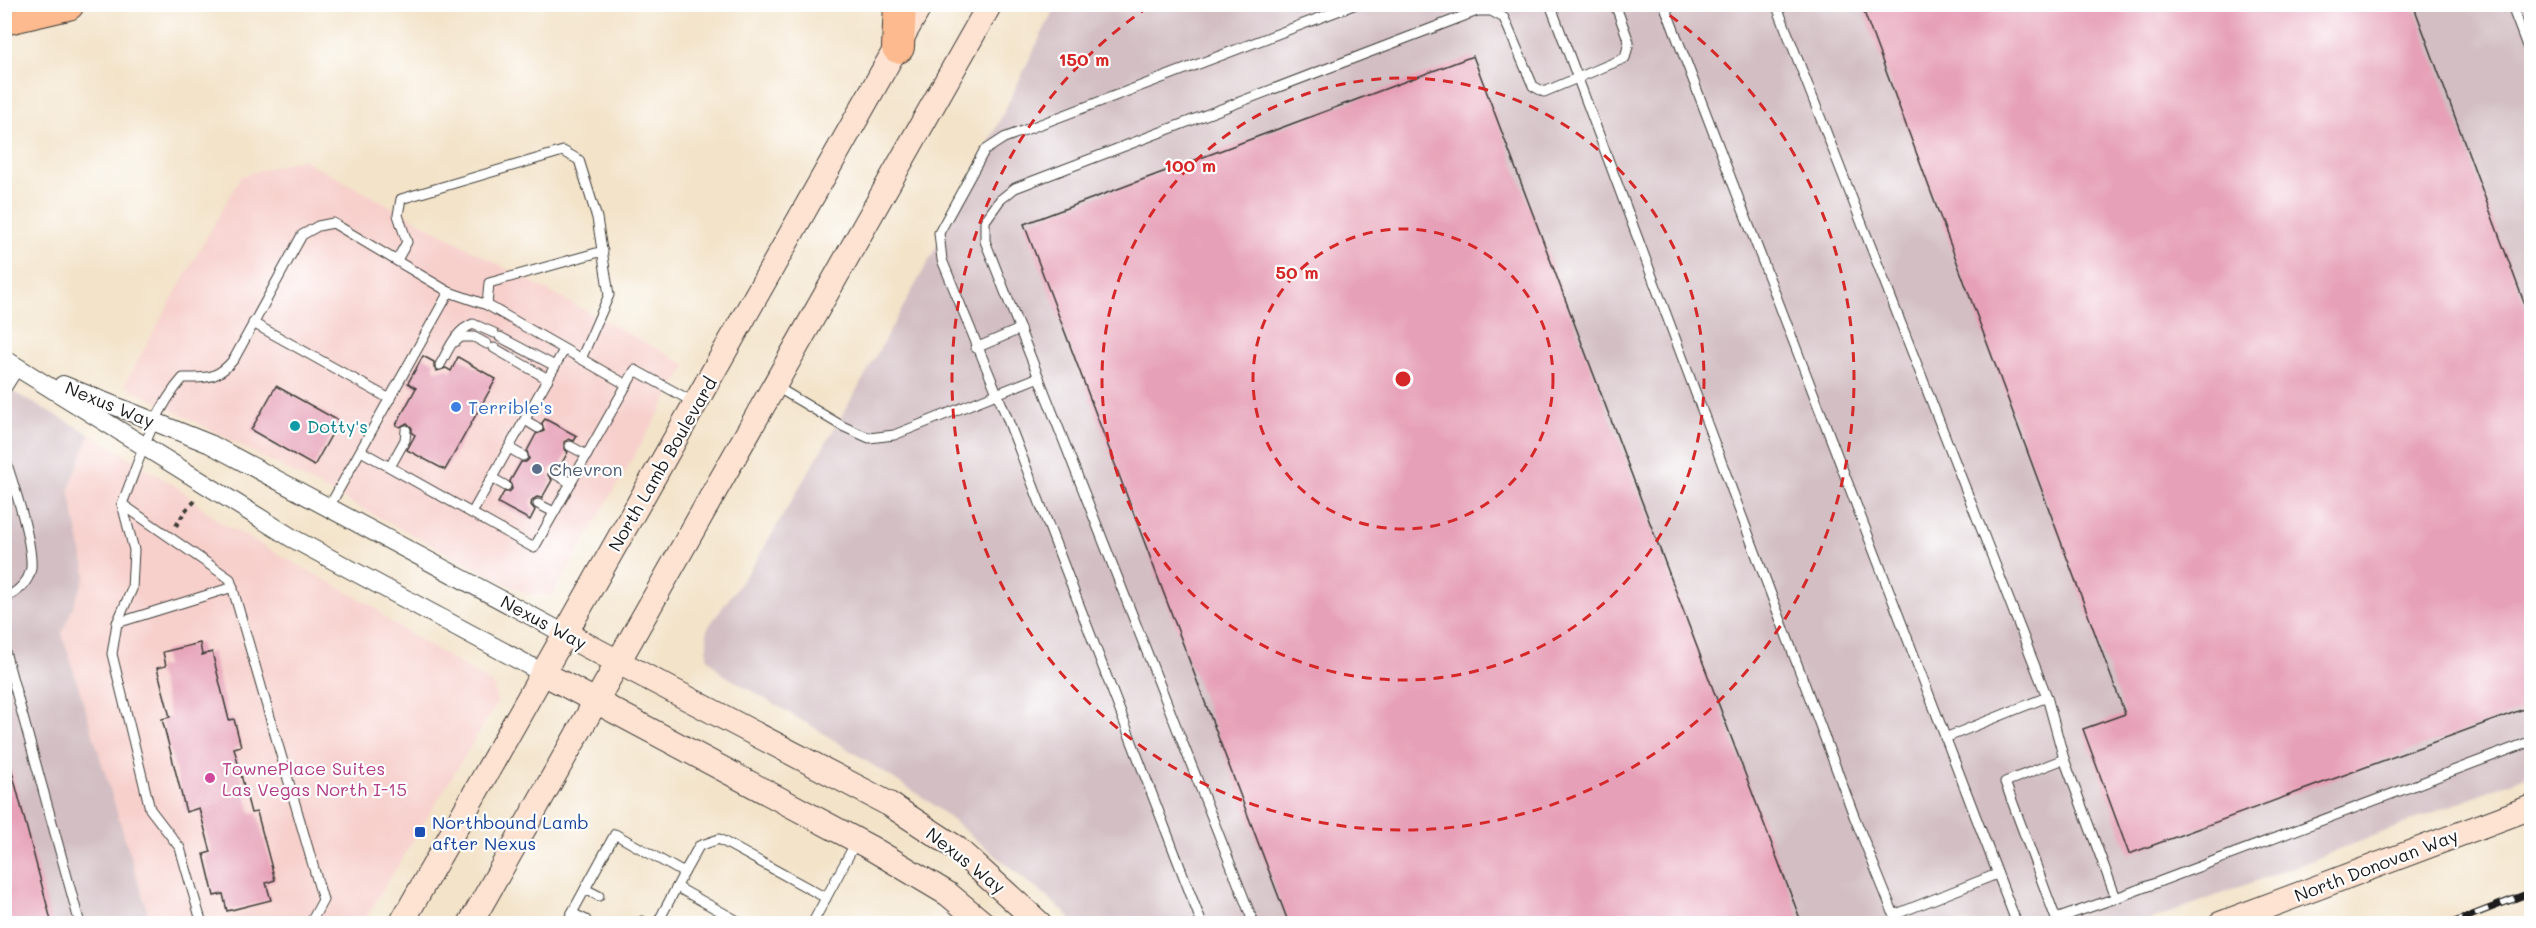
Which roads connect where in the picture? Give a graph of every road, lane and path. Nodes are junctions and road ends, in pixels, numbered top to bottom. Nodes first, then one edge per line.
1 (68, 4) edge
2 (900, 4) edge
3 (921, 4) edge
4 (990, 4) edge
5 (1356, 4) edge
6 (1550, 4) edge
7 (1614, 4) edge
8 (1664, 4) edge
9 (1776, 4) edge
10 (2511, 4) edge
11 (4, 19) edge
12 (898, 47) junction
13 (2532, 59) edge
14 (1578, 78) junction
15 (603, 251) junction
16 (397, 260) junction
17 (449, 292) junction
18 (487, 305) junction
19 (254, 323) junction
20 (1020, 329) junction
21 (452, 344) junction
22 (976, 348) junction
23 (564, 350) junction
24 (580, 359) junction
25 (12, 363) edge
26 (440, 365) dead end
27 (555, 366) junction
28 (1039, 377) junction
29 (548, 379) junction
30 (627, 385) junction
31 (775, 386) junction
32 (4, 392) edge
33 (997, 394) junction
34 (390, 399) junction
35 (696, 404) junction
36 (525, 420) junction
37 (155, 422) junction
38 (538, 428) dead end
39 (406, 430) dead end
40 (145, 446) junction
41 (570, 446) dead end
42 (509, 448) junction
43 (361, 451) junction
44 (4, 455) edge
45 (587, 455) junction
46 (523, 456) dead end
47 (390, 467) junction
48 (555, 474) dead end
49 (492, 478) junction
50 (570, 483) junction
51 (506, 486) dead end
52 (196, 500) dead end
53 (122, 504) junction
54 (538, 504) dead end
55 (329, 507) junction
56 (554, 512) junction
57 (472, 513) junction
58 (176, 526) dead end
59 (233, 587) junction
60 (4, 598) edge
61 (117, 623) junction
62 (565, 634) junction
63 (4, 648) edge
64 (618, 662) junction
65 (543, 673) junction
66 (2047, 697) junction
67 (596, 702) junction
68 (1945, 738) junction
69 (2532, 741) edge
70 (2064, 759) junction
71 (2532, 807) edge
72 (857, 840) junction
73 (684, 873) junction
74 (1997, 874) junction
75 (677, 887) junction
76 (585, 889) junction
77 (599, 896) dead end
78 (825, 898) junction
79 (2116, 898) junction
80 (572, 913) junction
81 (586, 920) dead end
82 (1895, 920) edge
83 (80, 924) edge
84 (202, 924) edge
85 (310, 924) edge
86 (401, 924) edge
87 (470, 924) edge
88 (566, 924) edge
89 (657, 924) edge
90 (743, 924) edge
91 (812, 924) edge
92 (984, 924) edge
93 (1040, 924) edge
94 (1202, 924) edge
95 (1254, 924) edge
96 (2017, 924) edge
97 (2220, 924) edge

1 - 11 highway
2 - 12 highway
3 - 12 main road, North Lamb Boulevard
4 - 31 main road
5 - 22 lane
6 - 14 lane
7 - 14 lane
8 - 68 lane
9 - 66 lane
10 - 13 lane
12 - 35 main road, North Lamb Boulevard
14 - 20 lane
14 - 82 lane
15 - 16 lane
15 - 18 lane
15 - 24 lane
16 - 17 lane
16 - 19 lane
17 - 18 lane
17 - 34 lane
18 - 23 lane
19 - 34 lane
19 - 37 lane
20 - 22 lane
20 - 28 lane
21 - 26 lane
21 - 27 lane
21 - 29 lane
22 - 33 lane
23 - 24 lane
23 - 27 lane
24 - 30 lane
25 - 32 lane
25 - 37 street, Nexus Way
25 - 40 street, Nexus Way
27 - 29 lane
28 - 33 lane
28 - 95 lane
29 - 36 lane
30 - 35 lane
30 - 45 lane
31 - 33 lane
31 - 64 main road
33 - 94 lane
34 - 43 lane
35 - 62 main road, North Lamb Boulevard
36 - 38 lane
36 - 42 lane
37 - 40 lane
37 - 55 street, Nexus Way
39 - 47 lane
40 - 53 lane
40 - 65 street, Nexus Way
41 - 45 lane
42 - 46 lane
42 - 49 lane
43 - 47 lane
43 - 55 lane
44 - 60 lane
45 - 50 lane
47 - 57 lane
48 - 50 lane
49 - 51 lane
49 - 57 lane
50 - 56 lane
52 - 58 path
53 - 59 lane
53 - 61 lane
54 - 56 lane
55 - 62 street, Nexus Way
56 - 57 lane
59 - 61 lane
59 - 85 lane
61 - 84 lane
62 - 64 main road, Nexus Way
62 - 65 main road, North Lamb Boulevard
63 - 83 lane
64 - 67 main road
64 - 93 main road, Nexus Way
65 - 67 main road, Nexus Way
65 - 86 main road, North Lamb Boulevard
66 - 68 lane
66 - 70 lane
67 - 72 main road, Nexus Way
67 - 87 main road
68 - 74 lane
69 - 79 lane
70 - 79 lane
70 - 79 lane
71 - 97 main road, North Donovan Way
72 - 78 lane
72 - 92 main road, Nexus Way
73 - 75 lane
73 - 76 lane
73 - 78 lane
74 - 82 lane
74 - 96 lane
75 - 89 lane
75 - 90 lane
76 - 77 lane
76 - 80 lane
78 - 91 lane
80 - 81 lane
80 - 88 lane

